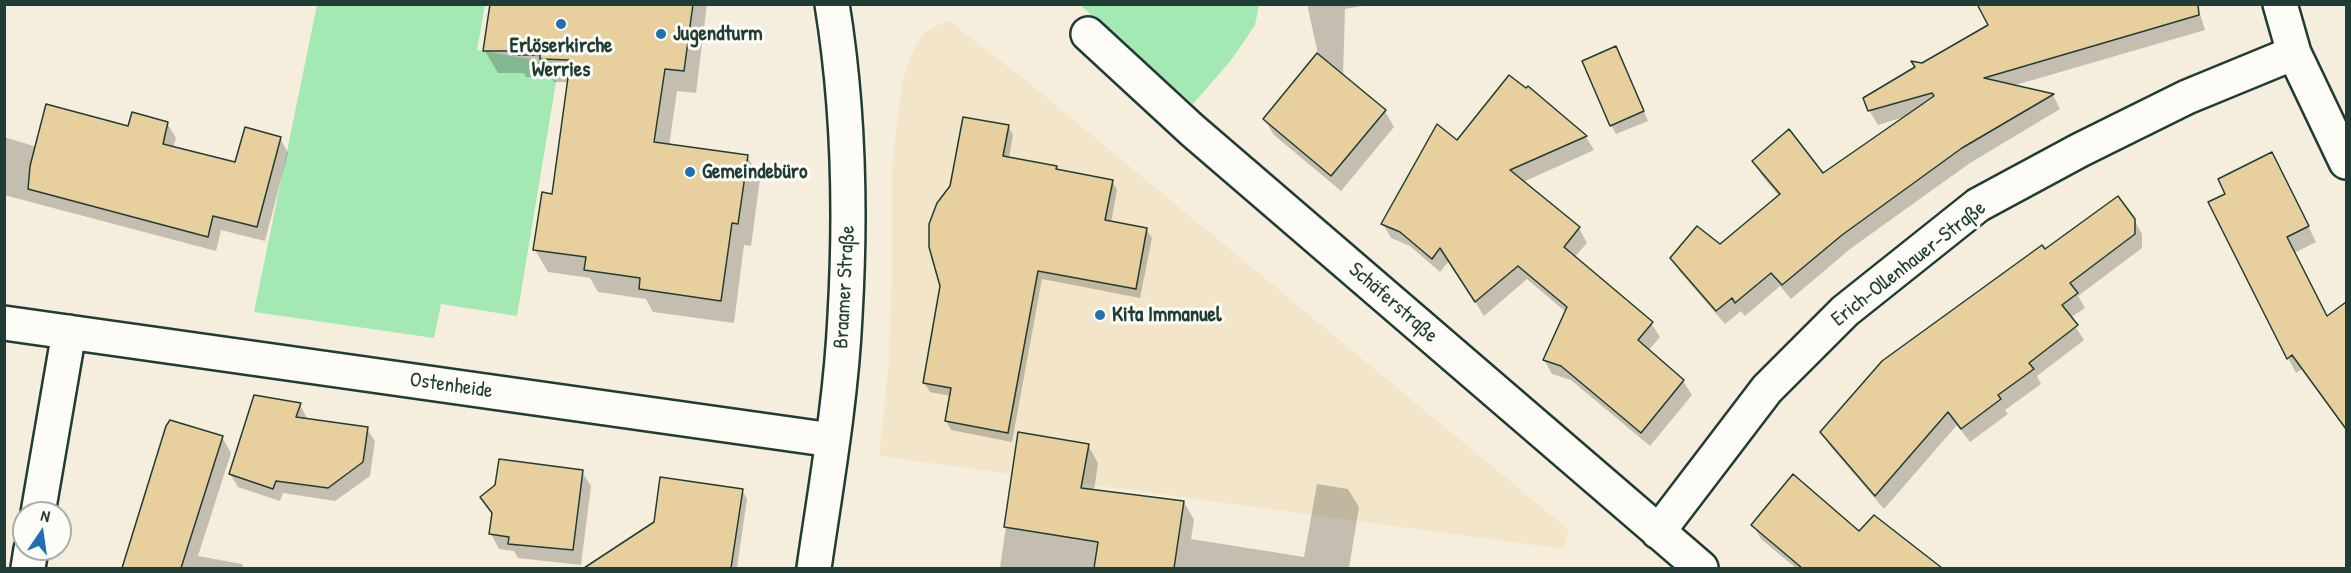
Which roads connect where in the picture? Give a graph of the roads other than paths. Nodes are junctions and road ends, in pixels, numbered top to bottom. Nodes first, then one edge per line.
1 (832, 4) edge
2 (2280, 4) edge
3 (1088, 34) dead end
4 (2294, 54) junction
5 (2346, 162) edge
6 (4, 322) edge
7 (69, 332) junction
8 (832, 440) junction
9 (40, 501) edge
10 (1658, 532) junction
11 (814, 568) edge
12 (1701, 568) edge

1 - 8 street, Braamer Straße
2 - 4 street
3 - 10 street, Schäferstraße
4 - 5 street
4 - 10 street, Erich-Ollenhauer-Straße
6 - 7 street, Ostenheide
7 - 8 street, Ostenheide
7 - 9 street
8 - 11 street, Braamer Straße
10 - 12 street, Schäferstraße

